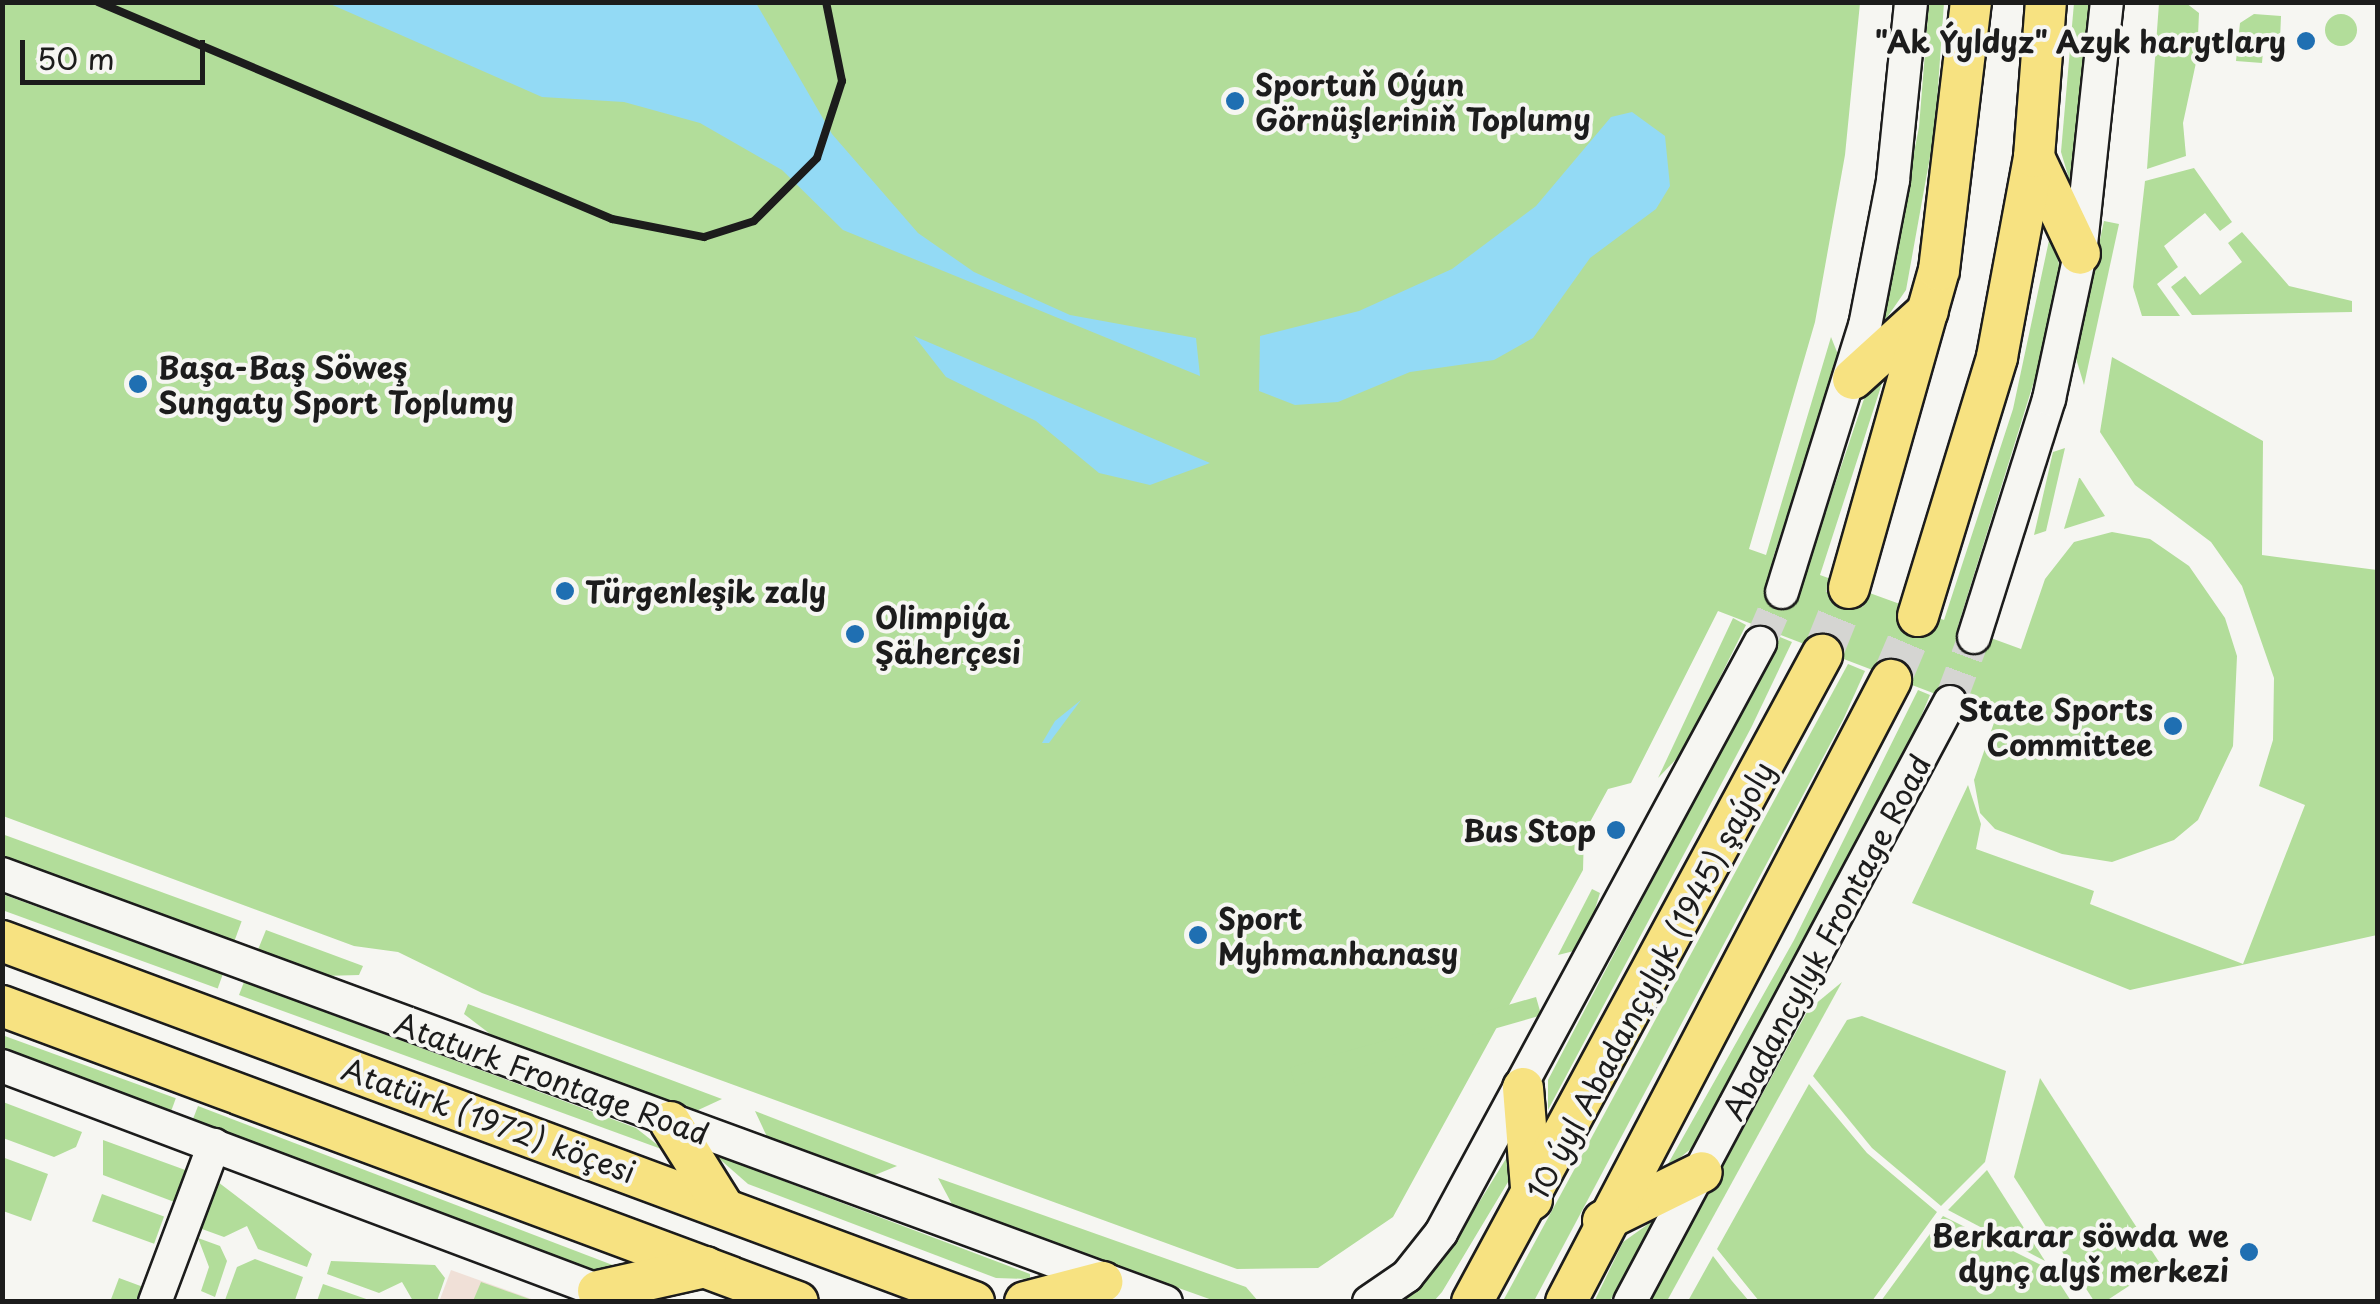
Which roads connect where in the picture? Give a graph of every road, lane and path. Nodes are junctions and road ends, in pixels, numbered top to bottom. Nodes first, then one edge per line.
1 (1911, 2) edge
2 (1971, 2) edge
3 (2046, 2) edge
4 (2107, 2) edge
5 (2034, 156) junction
6 (2080, 254) junction
7 (1928, 311) junction
8 (1853, 380) junction
9 (1849, 588) tunnel mouth
10 (1782, 592) tunnel mouth
11 (1918, 616) tunnel mouth
12 (1974, 637) tunnel mouth
13 (1760, 643) tunnel mouth
14 (1822, 655) tunnel mouth
15 (1891, 680) tunnel mouth
16 (1950, 702) tunnel mouth
17 (2, 874) edge
18 (2, 940) edge
19 (2, 1006) edge
20 (2, 1066) edge
21 (1523, 1088) junction
22 (670, 1122) junction
23 (214, 1146) junction
24 (1702, 1172) junction
25 (1532, 1200) junction
26 (722, 1205) junction
27 (1604, 1221) junction
28 (705, 1267) junction
29 (1102, 1282) junction
30 (613, 1296) edge
31 (155, 1302) edge
32 (798, 1302) edge
33 (974, 1302) edge
34 (1025, 1302) edge
35 (1166, 1302) edge
36 (1368, 1302) edge
37 (1472, 1302) edge
38 (1566, 1302) edge
39 (1630, 1302) edge

1 - 8 street
2 - 7 main road
3 - 5 main road
4 - 6 street
5 - 6 main road
5 - 11 main road
6 - 12 street
7 - 8 main road
7 - 9 main road
8 - 10 street
13 - 21 street
14 - 25 main road, 10 ýyl Abadançylyk (1945) şaýoly
15 - 27 main road
16 - 24 street, Abadancylyk Frontage Road
17 - 22 street, Ataturk Frontage Road
18 - 26 main road, Atatürk (1972) köçesi
19 - 28 main road, Atatürk (1972) köçesi
20 - 23 street
21 - 25 main road
21 - 36 street
22 - 26 main road
22 - 29 street, Ataturk Frontage Road
23 - 30 street
23 - 31 street
24 - 27 main road
24 - 39 street, Abadancylyk Frontage Road
25 - 37 main road, 10 ýyl Abadançylyk (1945) şaýoly
26 - 33 main road, Atatürk (1972) köçesi
27 - 38 main road
28 - 30 main road
28 - 32 main road, Atatürk (1972) köçesi
29 - 34 main road
29 - 35 street

